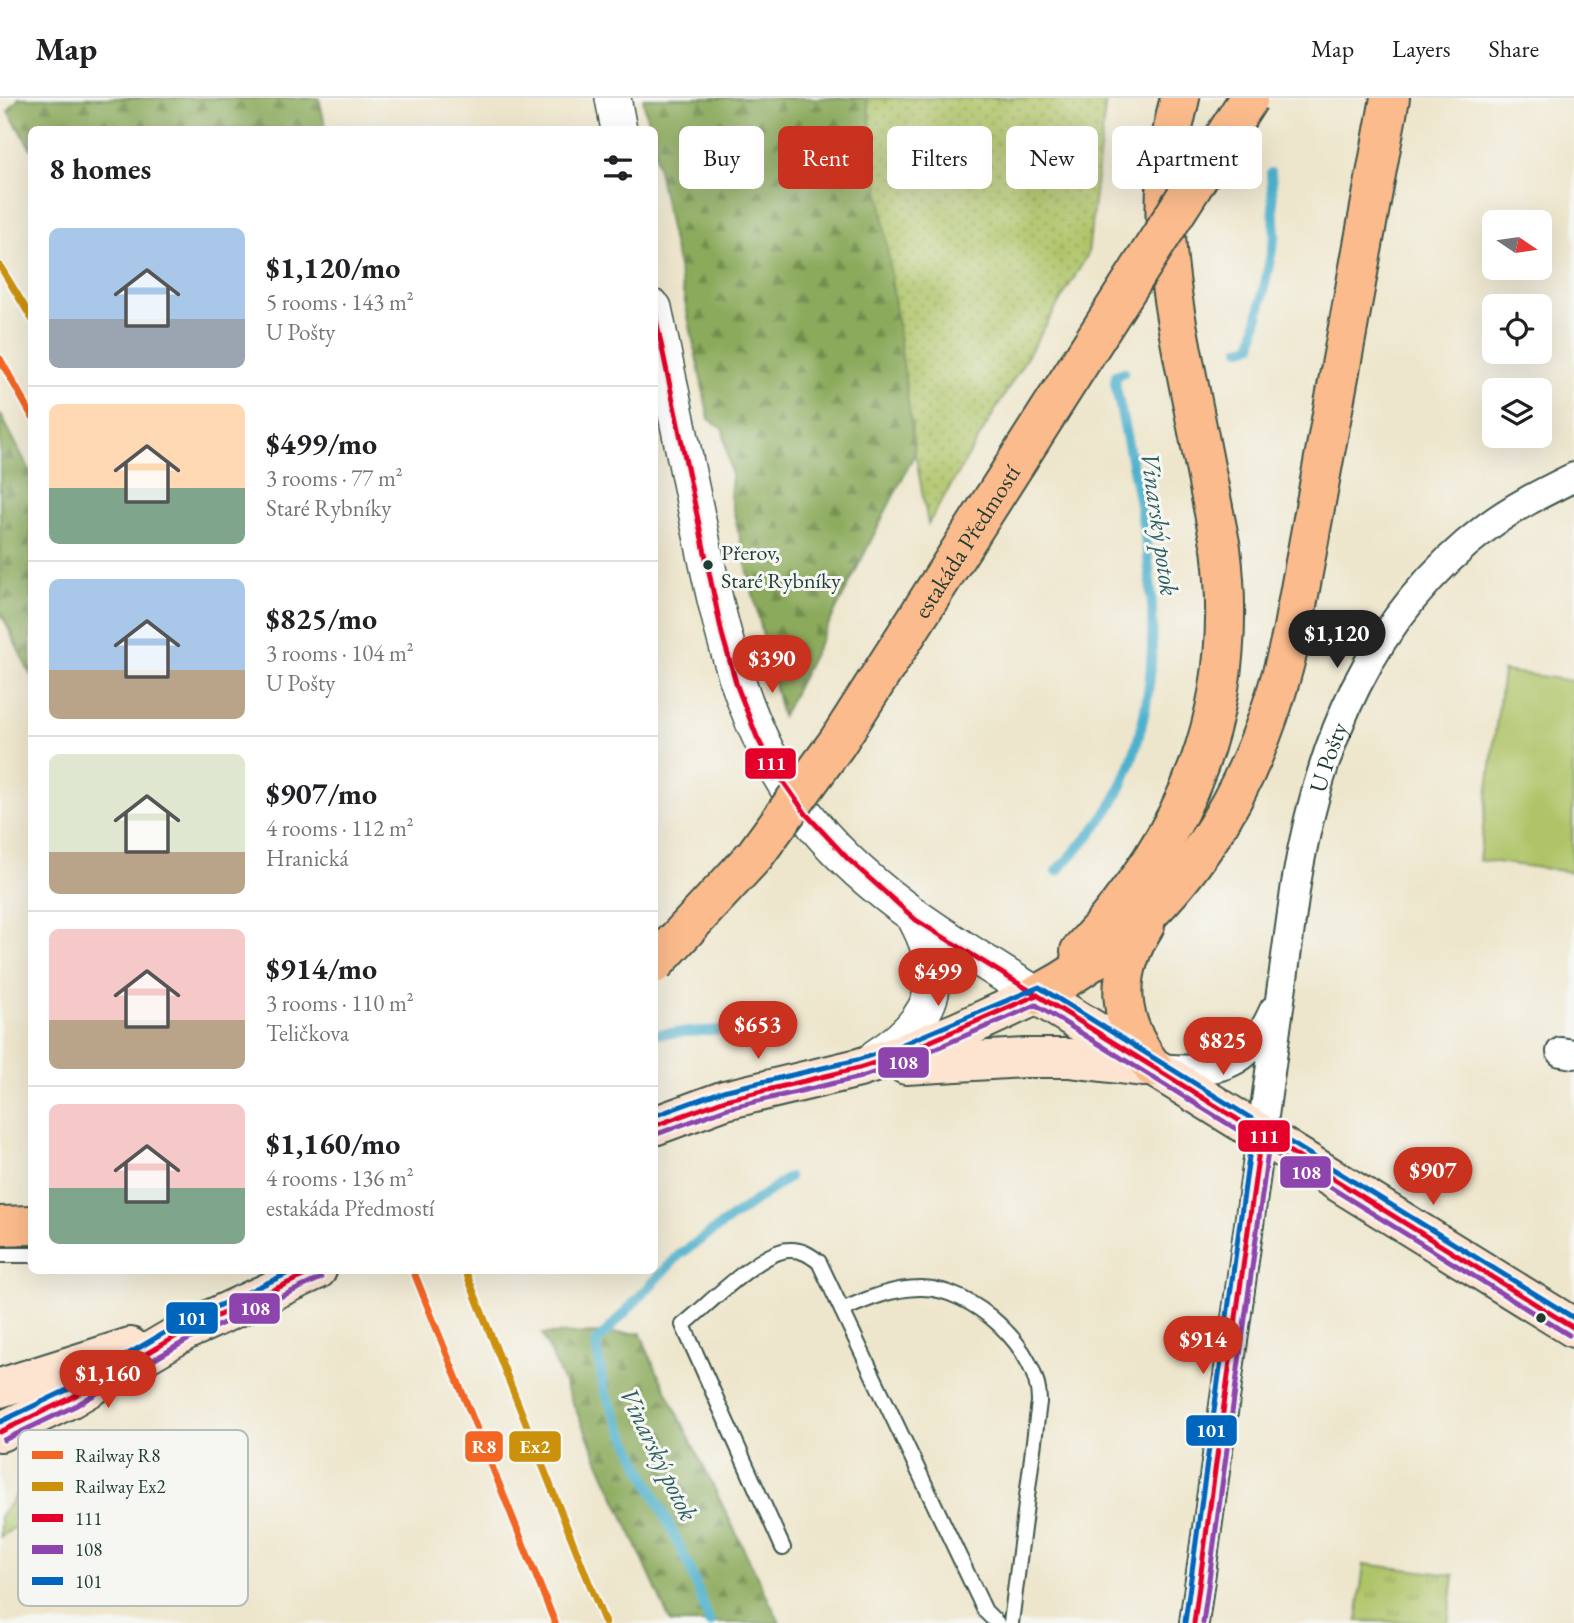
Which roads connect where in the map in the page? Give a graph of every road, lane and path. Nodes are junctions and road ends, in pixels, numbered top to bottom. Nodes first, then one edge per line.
1 (613, 98) edge
2 (1180, 98) edge
3 (1249, 98) edge
4 (1390, 98) edge
5 (618, 126) edge
6 (658, 327) edge
7 (1574, 477) edge
8 (1156, 908) junction
9 (916, 920) junction
10 (658, 960) edge
11 (1286, 978) junction
12 (1037, 995) junction
13 (859, 1068) junction
14 (1153, 1068) junction
15 (658, 1125) edge
16 (1261, 1136) junction
17 (11, 1241) edge
18 (28, 1247) edge
19 (28, 1252) edge
20 (308, 1274) edge
21 (842, 1310) junction
22 (1574, 1328) edge
23 (186, 1331) junction
24 (0, 1388) edge
25 (0, 1432) edge
26 (783, 1548) dead end
27 (997, 1623) edge
28 (1012, 1623) edge
29 (1194, 1623) edge

1 - 5 street
2 - 12 main road
3 - 10 main road, estakáda Předmostí, bridge
4 - 8 main road
6 - 9 street
7 - 11 street, U Pošty
8 - 12 main road
8 - 14 main road
9 - 12 street
9 - 13 street
11 - 14 street
11 - 16 street, U Pošty
12 - 13 main road
12 - 14 main road
13 - 14 main road
13 - 15 main road
14 - 16 main road
16 - 22 main road
16 - 29 street, U Pošty
17 - 18 lane
17 - 19 lane
20 - 23 main road
21 - 26 lane
21 - 27 lane
21 - 28 lane
23 - 24 main road
23 - 25 main road

